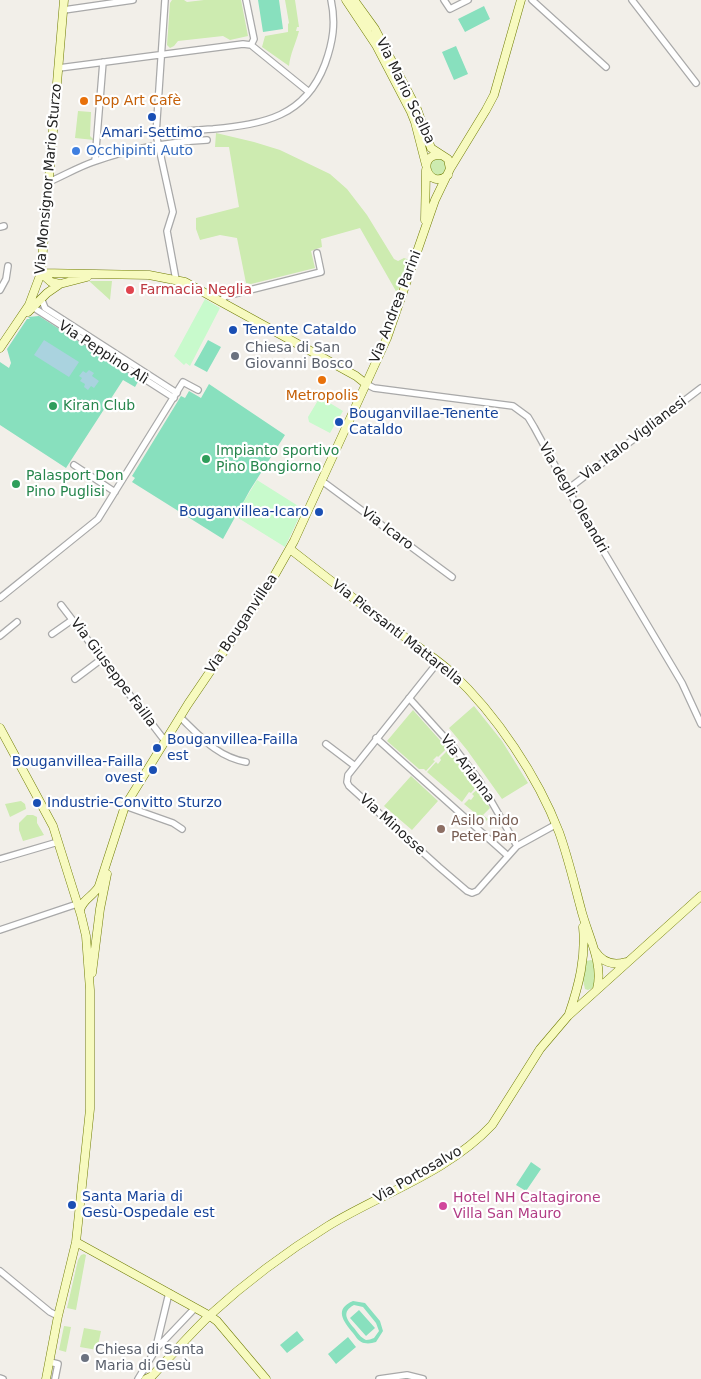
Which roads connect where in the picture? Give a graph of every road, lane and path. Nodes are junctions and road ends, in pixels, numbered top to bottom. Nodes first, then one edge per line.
1 (64, 0) edge
2 (133, 0) edge
3 (165, 0) edge
4 (246, 0) edge
5 (331, 0) edge
6 (346, 0) edge
7 (354, 0) edge
8 (444, 0) edge
9 (468, 0) edge
10 (521, 0) edge
11 (532, 0) edge
12 (632, 0) edge
13 (106, 2) edge
14 (64, 10) junction
15 (251, 45) junction
16 (160, 55) junction
17 (103, 62) junction
18 (59, 68) junction
19 (606, 68) dead end
20 (498, 74) junction
21 (696, 83) dead end
22 (309, 92) junction
23 (156, 134) junction
24 (208, 140) dead end
25 (157, 145) junction
26 (443, 156) junction
27 (95, 161) junction
28 (426, 168) junction
29 (450, 171) junction
30 (49, 182) junction
31 (424, 230) junction
32 (317, 253) dead end
33 (43, 255) junction
34 (8, 266) dead end
35 (59, 272) junction
36 (41, 273) junction
37 (95, 275) junction
38 (176, 280) junction
39 (60, 284) junction
40 (0, 290) edge
41 (41, 298) junction
42 (220, 301) junction
43 (31, 306) junction
44 (0, 348) edge
45 (366, 384) junction
46 (701, 388) edge
47 (198, 390) dead end
48 (175, 395) junction
49 (74, 465) dead end
50 (322, 481) junction
51 (568, 489) junction
52 (115, 492) junction
53 (290, 549) junction
54 (452, 577) dead end
55 (0, 598) edge
56 (61, 605) dead end
57 (72, 620) junction
58 (17, 622) dead end
59 (52, 634) dead end
60 (0, 636) edge
61 (103, 658) junction
62 (438, 662) junction
63 (75, 679) dead end
64 (409, 698) junction
65 (180, 717) junction
66 (701, 724) edge
67 (0, 728) edge
68 (376, 738) junction
69 (165, 741) junction
70 (326, 744) dead end
71 (246, 762) dead end
72 (355, 766) junction
73 (126, 806) junction
74 (555, 825) junction
75 (182, 829) dead end
76 (58, 842) junction
77 (517, 846) junction
78 (508, 856) junction
79 (109, 858) junction
80 (0, 860) edge
81 (68, 872) junction
82 (701, 896) edge
83 (89, 899) junction
84 (80, 910) junction
85 (100, 911) junction
86 (582, 913) junction
87 (0, 930) edge
88 (592, 945) junction
89 (628, 962) junction
90 (580, 980) junction
91 (90, 990) junction
92 (595, 991) junction
93 (568, 1016) junction
94 (76, 1242) junction
95 (0, 1271) edge
96 (69, 1274) junction
97 (169, 1294) junction
98 (195, 1308) junction
99 (58, 1316) junction
100 (210, 1316) junction
101 (154, 1351) junction
102 (50, 1360) junction
103 (46, 1379) edge
104 (55, 1379) edge
105 (138, 1379) edge
106 (146, 1379) edge
107 (266, 1379) edge
108 (379, 1379) edge
109 (423, 1379) edge

1 - 14 main road, Via Monsignor Mario Sturzo
2 - 13 street
3 - 16 street
4 - 15 street
5 - 22 street
6 - 28 main road, Via Mario Scelba
7 - 26 main road, Via Mario Scelba
8 - 9 street
10 - 20 main road
11 - 19 street
12 - 21 street
13 - 14 street
14 - 18 main road, Via Monsignor Mario Sturzo
15 - 16 street
15 - 22 street
16 - 17 street
16 - 23 street
17 - 18 street
17 - 27 street
18 - 30 main road, Via Monsignor Mario Sturzo
20 - 26 main road
20 - 29 main road, Via Andrea Parini
22 - 23 street
23 - 25 street
24 - 25 street
25 - 27 street
25 - 38 street
26 - 28 main road
26 - 29 main road
27 - 30 street
28 - 29 main road
28 - 31 main road, Via Mario Scelba
29 - 31 main road, Via Andrea Parini
30 - 33 main road, Via Monsignor Mario Sturzo
31 - 45 main road, Via Andrea Parini
32 - 42 street
33 - 35 main road
33 - 36 main road, Via Monsignor Mario Sturzo
34 - 40 street
35 - 36 main road
35 - 37 main road
36 - 39 main road
36 - 43 main road, Via Monsignor Mario Sturzo
37 - 38 main road
37 - 39 main road
38 - 42 main road
39 - 41 main road
41 - 43 main road
41 - 48 street, Via Peppino Alì
42 - 45 main road
43 - 44 main road
43 - 48 street, Via Peppino Alì
45 - 50 main road, Via Bouganvillea
45 - 51 street, Via degli Oleandri
46 - 51 street, Via Italo Viglianesi
47 - 48 street
48 - 52 street
49 - 52 street
50 - 53 main road, Via Bouganvillea
50 - 54 street, Via Icaro
51 - 66 street, Via degli Oleandri
52 - 55 street
53 - 62 main road, Via Piersanti Mattarella
53 - 65 main road, Via Bouganvillea
56 - 57 street, Via Giuseppe Failla
57 - 59 street
57 - 61 street, Via Giuseppe Failla
58 - 60 street
61 - 63 street
61 - 69 street, Via Giuseppe Failla
62 - 64 street, Via Minosse
62 - 74 main road, Via Piersanti Mattarella
64 - 68 street, Via Minosse
64 - 77 street, Via Arianna
65 - 69 main road, Via Bouganvillea
65 - 71 street
67 - 76 main road
68 - 72 street, Via Minosse
68 - 78 street
69 - 73 main road, Via Bouganvillea
70 - 72 street
72 - 78 street, Via Minosse
73 - 75 street
73 - 79 main road, Via Bouganvillea
74 - 77 street, Via Minosse
74 - 86 main road, Via Piersanti Mattarella
76 - 80 street
76 - 81 main road
77 - 78 street, Via Minosse
79 - 83 main road
79 - 85 main road
81 - 83 main road
81 - 84 main road
82 - 89 main road, Via Portosalvo
83 - 84 main road
83 - 85 main road
84 - 85 main road
84 - 87 street
84 - 91 main road
85 - 91 main road
86 - 88 main road
86 - 90 main road
88 - 89 main road
88 - 92 main road
89 - 92 main road, Via Portosalvo
90 - 92 main road
90 - 93 main road
91 - 94 main road
92 - 93 main road, Via Portosalvo
93 - 100 main road, Via Portosalvo
94 - 96 main road
94 - 97 main road
95 - 99 street
96 - 99 main road
96 - 102 main road
97 - 98 main road
97 - 101 street
98 - 100 main road
98 - 101 street
99 - 102 main road
100 - 106 main road, Via Portosalvo
100 - 107 main road
101 - 105 street
102 - 103 main road
102 - 104 street
108 - 109 street

